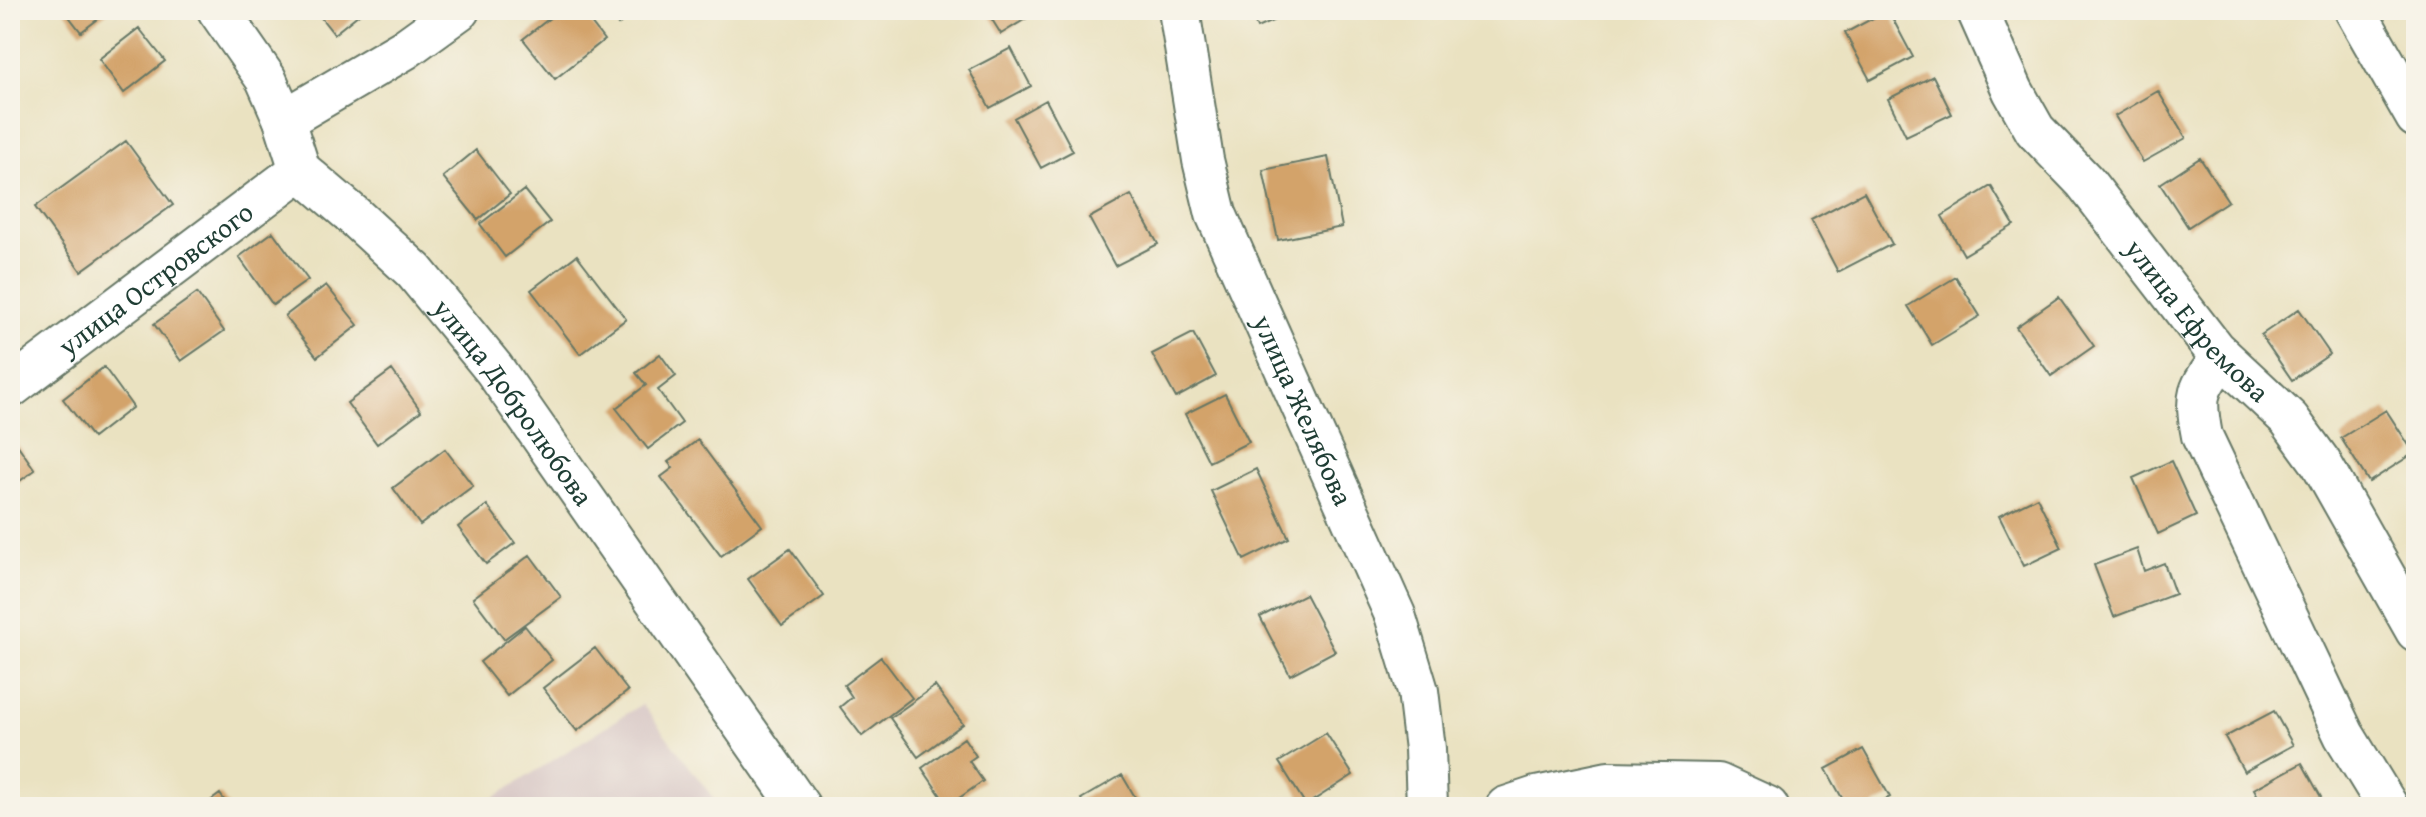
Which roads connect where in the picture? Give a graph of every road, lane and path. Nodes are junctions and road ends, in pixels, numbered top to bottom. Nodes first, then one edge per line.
1 (218, 10) edge
2 (459, 10) edge
3 (1179, 10) edge
4 (1977, 10) edge
5 (2355, 10) edge
6 (2416, 117) edge
7 (284, 120) junction
8 (300, 170) junction
9 (2222, 357) junction
10 (10, 388) edge
11 (2416, 631) edge
12 (800, 807) edge
13 (1427, 807) edge
14 (1506, 807) edge
15 (1768, 807) edge
16 (2388, 807) edge

1 - 7 street
2 - 7 street
3 - 13 street, улица Желябова
4 - 9 street, улица Ефремова
5 - 6 street
7 - 8 street
8 - 10 street, улица Островского
8 - 12 street, улица Добролюбова
9 - 11 street, улица Ефремова
9 - 16 street
14 - 15 street

